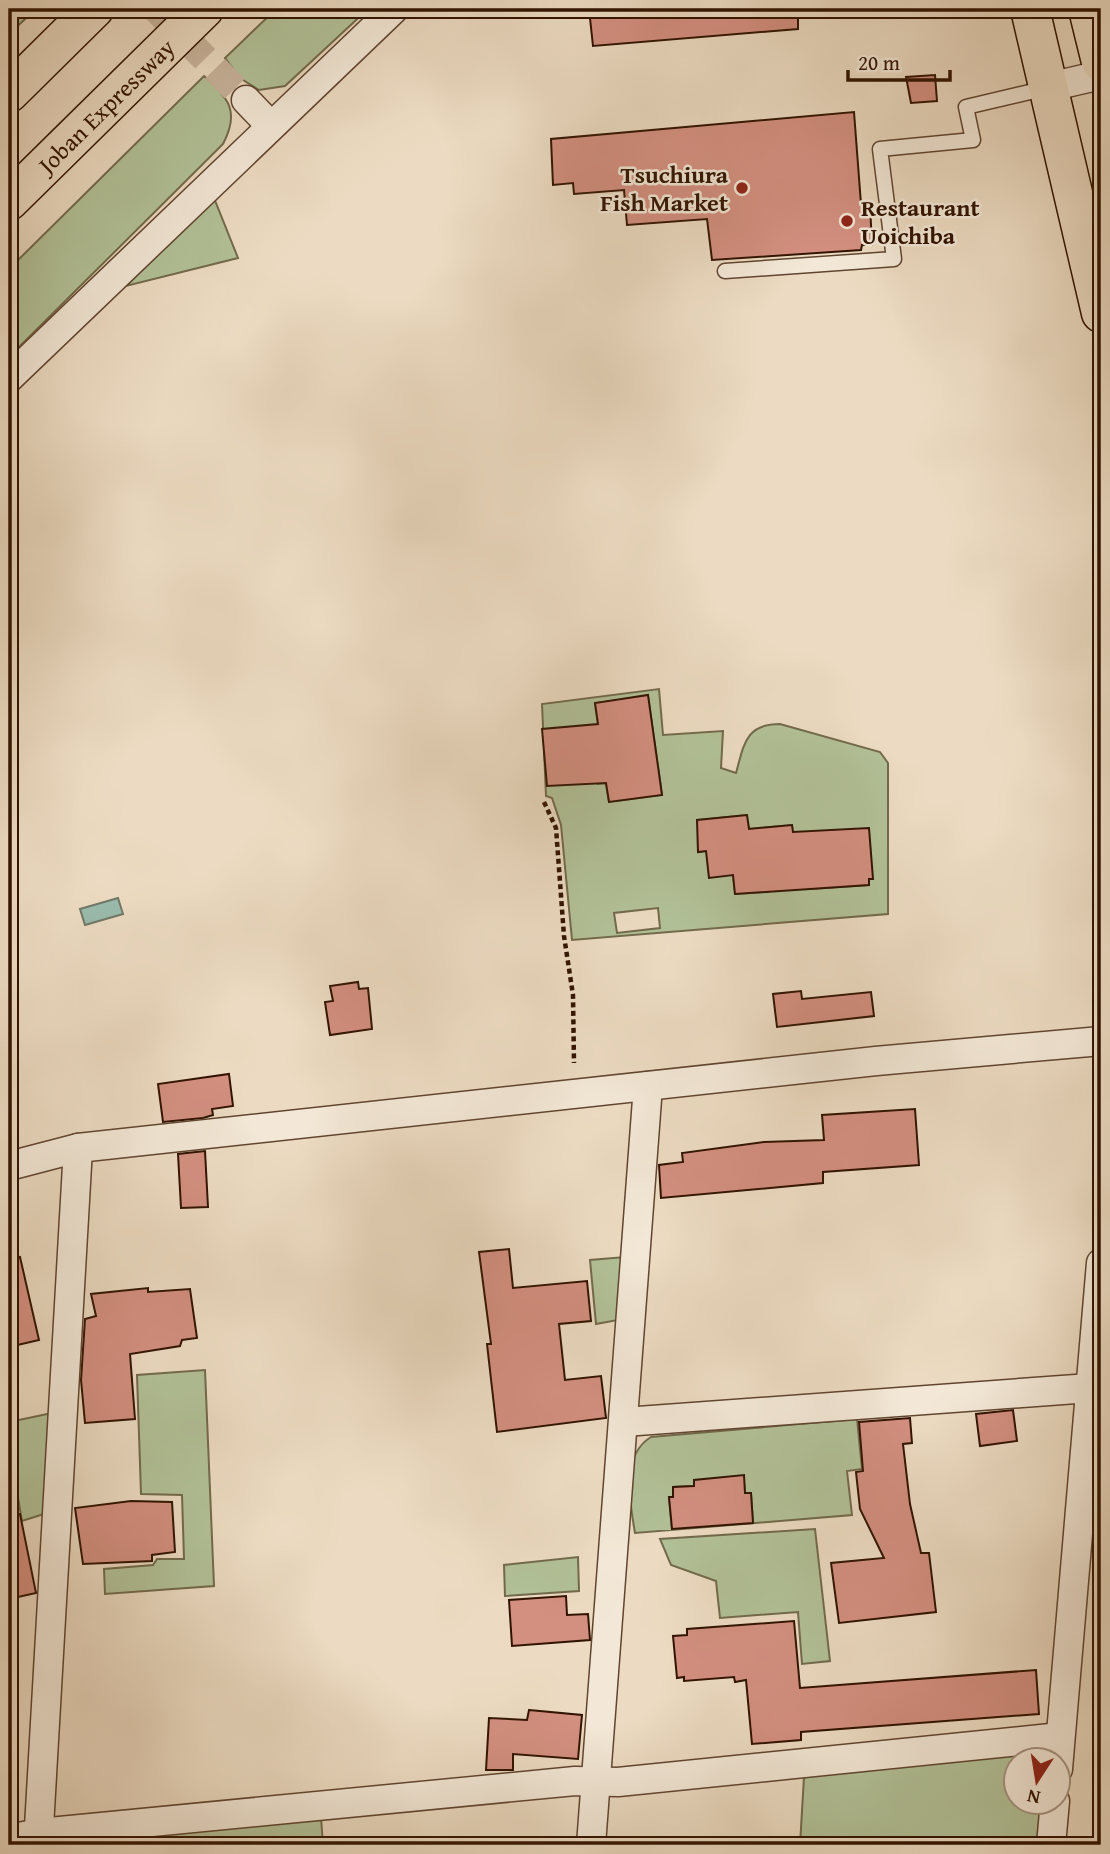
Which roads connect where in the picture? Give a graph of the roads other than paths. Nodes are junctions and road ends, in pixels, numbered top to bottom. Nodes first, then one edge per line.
1 (94, 9) edge
2 (204, 9) edge
3 (394, 9) edge
4 (1030, 9) edge
5 (1088, 9) edge
6 (1101, 62) edge
7 (1101, 75) edge
8 (1049, 87) junction
9 (9, 93) edge
10 (246, 100) tunnel mouth
11 (270, 125) junction
12 (9, 201) edge
13 (725, 271) dead end
14 (1101, 313) edge
15 (9, 378) edge
16 (1101, 1041) edge
17 (648, 1086) junction
18 (78, 1148) junction
19 (9, 1166) edge
20 (1101, 1263) edge
21 (1090, 1388) junction
22 (624, 1422) junction
23 (1060, 1737) junction
24 (1060, 1745) edge
25 (597, 1781) junction
26 (1054, 1815) edge
27 (9, 1839) edge
28 (39, 1839) edge
29 (591, 1845) edge
30 (1051, 1845) edge

1 - 9 main road
2 - 12 main road, Joban Expressway
3 - 11 street
4 - 8 main road
5 - 6 main road
7 - 8 street
8 - 13 lane
8 - 14 main road
10 - 11 street
11 - 15 street
16 - 17 street
17 - 18 street
17 - 22 street
18 - 19 street
18 - 28 street
20 - 21 street
21 - 22 street
21 - 23 street
22 - 25 street
23 - 24 street
23 - 25 street
25 - 28 street
25 - 29 street
26 - 30 street
27 - 28 street

